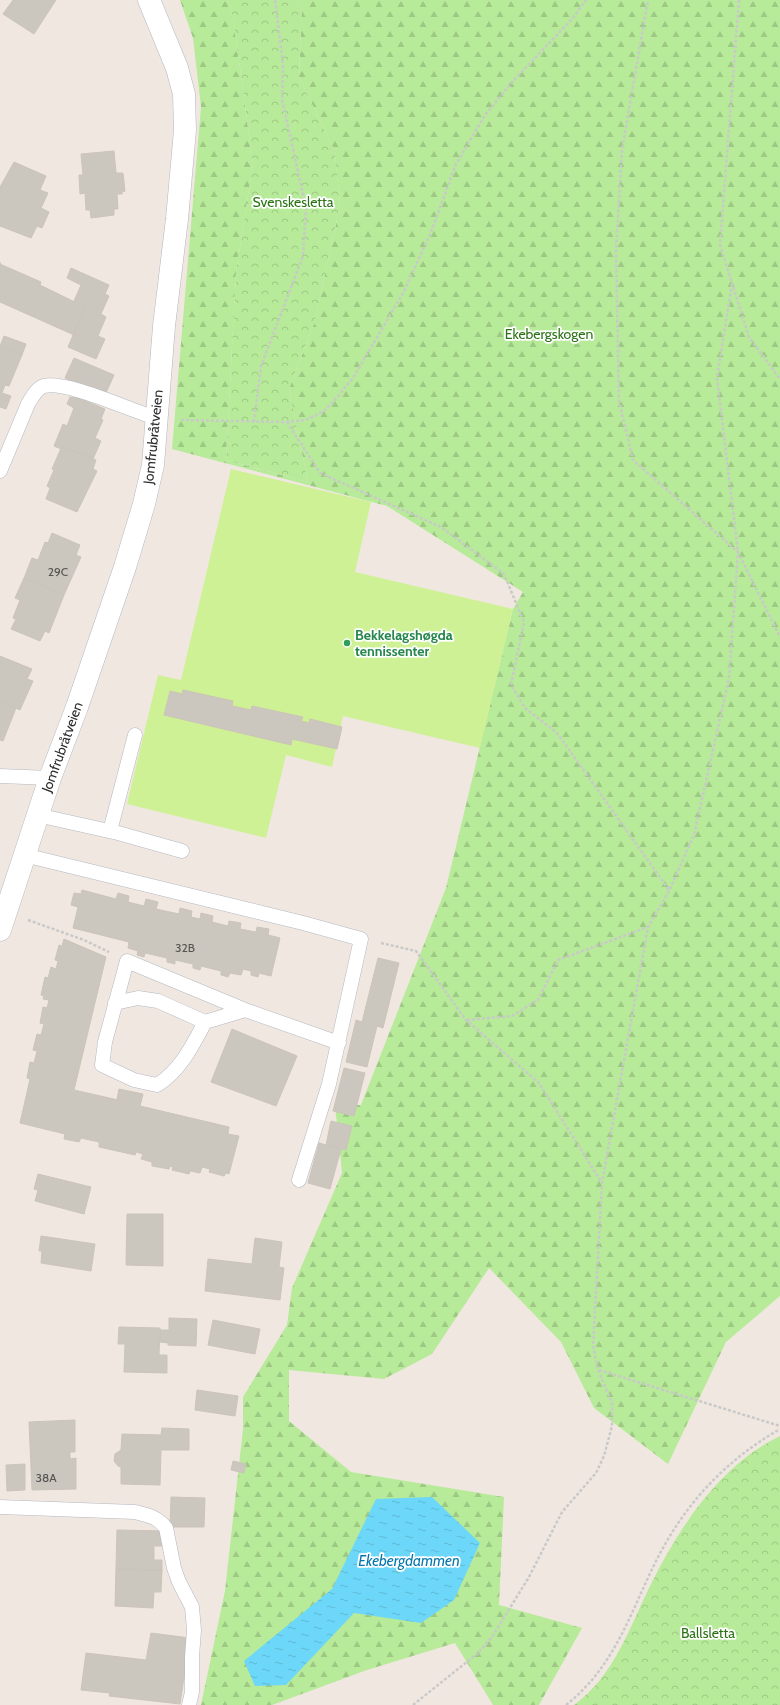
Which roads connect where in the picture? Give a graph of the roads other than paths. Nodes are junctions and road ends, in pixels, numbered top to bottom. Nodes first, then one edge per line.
1 (149, 0) edge
2 (157, 417) junction
3 (0, 471) edge
4 (136, 735) dead end
5 (0, 776) edge
6 (50, 778) junction
7 (37, 815) junction
8 (110, 831) junction
9 (182, 851) dead end
10 (24, 855) junction
11 (3, 921) edge
12 (115, 1003) junction
13 (245, 1010) junction
14 (205, 1022) junction
15 (339, 1044) junction
16 (299, 1180) dead end
17 (0, 1507) edge
18 (189, 1705) edge

1 - 2 street, Jomfrubråtveien
2 - 3 lane
2 - 6 street, Jomfrubråtveien
4 - 8 lane
5 - 6 lane
6 - 7 street, Jomfrubråtveien
7 - 8 lane
7 - 10 street, Jomfrubråtveien
8 - 9 lane
10 - 11 street, Jomfrubråtveien
10 - 15 lane
12 - 13 lane
12 - 14 lane
12 - 14 lane
13 - 14 lane
13 - 15 lane
15 - 16 lane
17 - 18 lane

